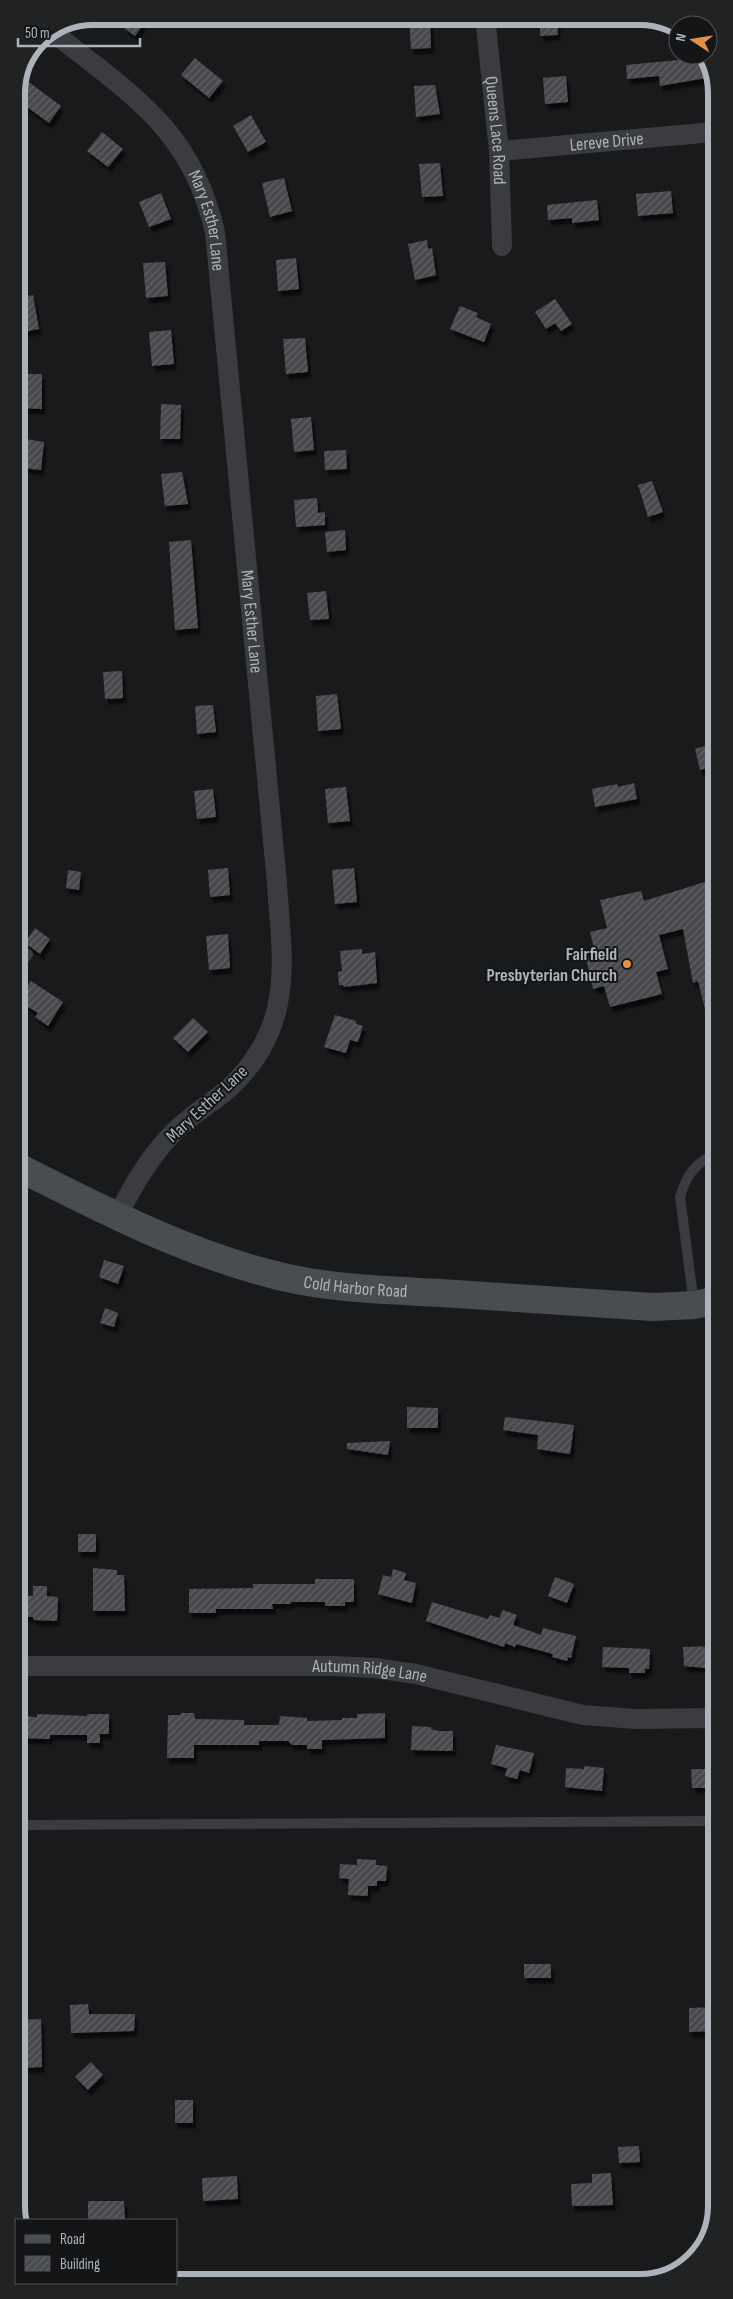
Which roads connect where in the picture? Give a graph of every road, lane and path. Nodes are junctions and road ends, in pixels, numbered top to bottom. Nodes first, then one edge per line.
1 (486, 25) edge
2 (57, 36) edge
3 (708, 133) edge
4 (499, 151) junction
5 (502, 246) dead end
6 (28, 954) dead end
7 (25, 958) edge
8 (708, 1158) edge
9 (25, 1171) edge
10 (117, 1217) junction
11 (705, 1302) edge
12 (25, 1666) edge
13 (708, 1718) edge
14 (708, 1821) edge
15 (25, 1825) edge

1 - 4 street, Queens Lace Road
2 - 10 street, Mary Esther Lane
3 - 4 street, Lereve Drive
4 - 5 street, Queens Lace Road
6 - 7 lane
8 - 11 lane
9 - 10 main road, Cold Harbor Road
10 - 11 main road, Cold Harbor Road
12 - 13 street, Autumn Ridge Lane
14 - 15 lane

